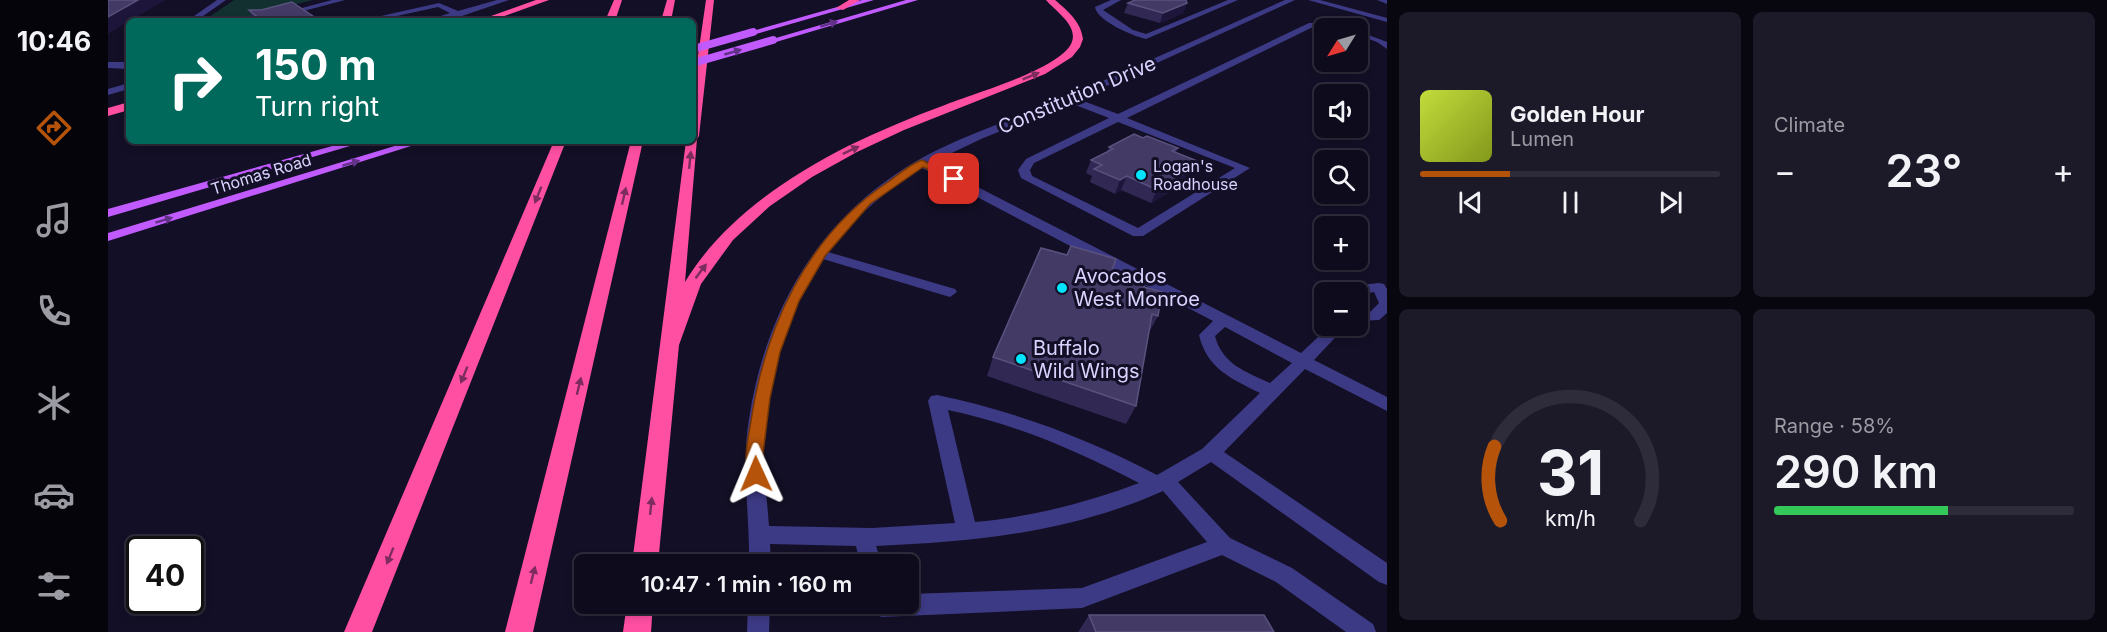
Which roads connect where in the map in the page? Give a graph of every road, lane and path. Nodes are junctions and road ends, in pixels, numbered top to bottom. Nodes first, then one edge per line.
1 (222, 0) edge
2 (341, 0) edge
3 (455, 0) edge
4 (505, 0) edge
5 (545, 0) edge
6 (618, 0) edge
7 (671, 0) edge
8 (710, 0) edge
9 (856, 0) edge
10 (870, 0) edge
11 (914, 0) edge
12 (1050, 0) edge
13 (1117, 0) edge
14 (1234, 0) edge
15 (1291, 0) edge
16 (1312, 0) edge
17 (1381, 0) edge
18 (1387, 2) edge
19 (439, 5) junction
20 (840, 8) junction
21 (459, 14) junction
22 (195, 18) edge
23 (268, 18) edge
24 (377, 18) edge
25 (442, 18) edge
26 (491, 18) edge
27 (611, 18) edge
28 (667, 18) edge
29 (1387, 20) edge
30 (1314, 26) edge
31 (1368, 36) edge
32 (1387, 46) edge
33 (696, 48) edge
34 (696, 62) edge
35 (126, 64) edge
36 (108, 65) edge
37 (126, 87) edge
38 (108, 92) edge
39 (1069, 99) junction
40 (126, 107) edge
41 (108, 112) edge
42 (696, 112) edge
43 (1118, 118) junction
44 (351, 144) edge
45 (412, 144) edge
46 (559, 144) edge
47 (637, 144) edge
48 (692, 144) edge
49 (922, 163) junction
50 (108, 213) edge
51 (108, 237) edge
52 (820, 254) junction
53 (1383, 283) edge
54 (1368, 286) edge
55 (950, 292) dead end
56 (1384, 312) edge
57 (1368, 317) edge
58 (1224, 319) junction
59 (1329, 336) edge
60 (670, 344) junction
61 (1304, 361) junction
62 (1272, 391) junction
63 (1387, 405) edge
64 (1210, 452) junction
65 (1161, 482) junction
66 (967, 531) junction
67 (761, 535) junction
68 (864, 538) junction
69 (1223, 545) junction
70 (646, 554) edge
71 (760, 554) edge
72 (868, 554) edge
73 (1386, 573) edge
74 (919, 605) edge
75 (639, 614) edge
76 (759, 614) edge
77 (358, 632) edge
78 (519, 632) edge
79 (637, 632) edge
80 (758, 632) edge
81 (1365, 632) edge

1 - 22 street
2 - 23 street
3 - 19 street
4 - 21 street
5 - 26 highway
6 - 27 highway
7 - 28 highway
8 - 42 highway
9 - 20 highway
10 - 20 main road
34 -> 11 main road, bridge
60 -> 12 highway
13 - 14 street
15 - 39 street, Constitution Drive
16 - 29 street
17 - 18 street
19 - 21 street
19 - 24 street
20 - 33 main road, bridge
21 - 25 street
30 - 43 street
31 - 32 street
35 - 36 street
37 - 38 street
39 - 43 street
39 - 49 street, Constitution Drive
40 - 41 highway
43 - 43 street
44 - 50 main road, Thomas Road
51 -> 45 main road, Thomas Road
46 -> 77 highway
78 -> 47 highway
60 -> 48 highway
49 - 52 street, Constitution Drive
49 - 58 street
52 - 55 street
52 - 67 street, Constitution Drive
53 - 54 street
53 - 56 street
56 - 57 street
58 - 61 street
58 - 62 street
59 - 61 street
70 -> 60 highway
61 - 62 street
61 - 63 street
62 - 64 street
64 - 65 street
64 - 73 street
65 - 66 street
65 - 66 street
65 - 69 street
66 - 68 street
67 - 68 street
67 - 71 street, Constitution Drive
68 - 72 street
69 - 74 street
69 - 81 street
75 - 79 highway
76 - 80 street

